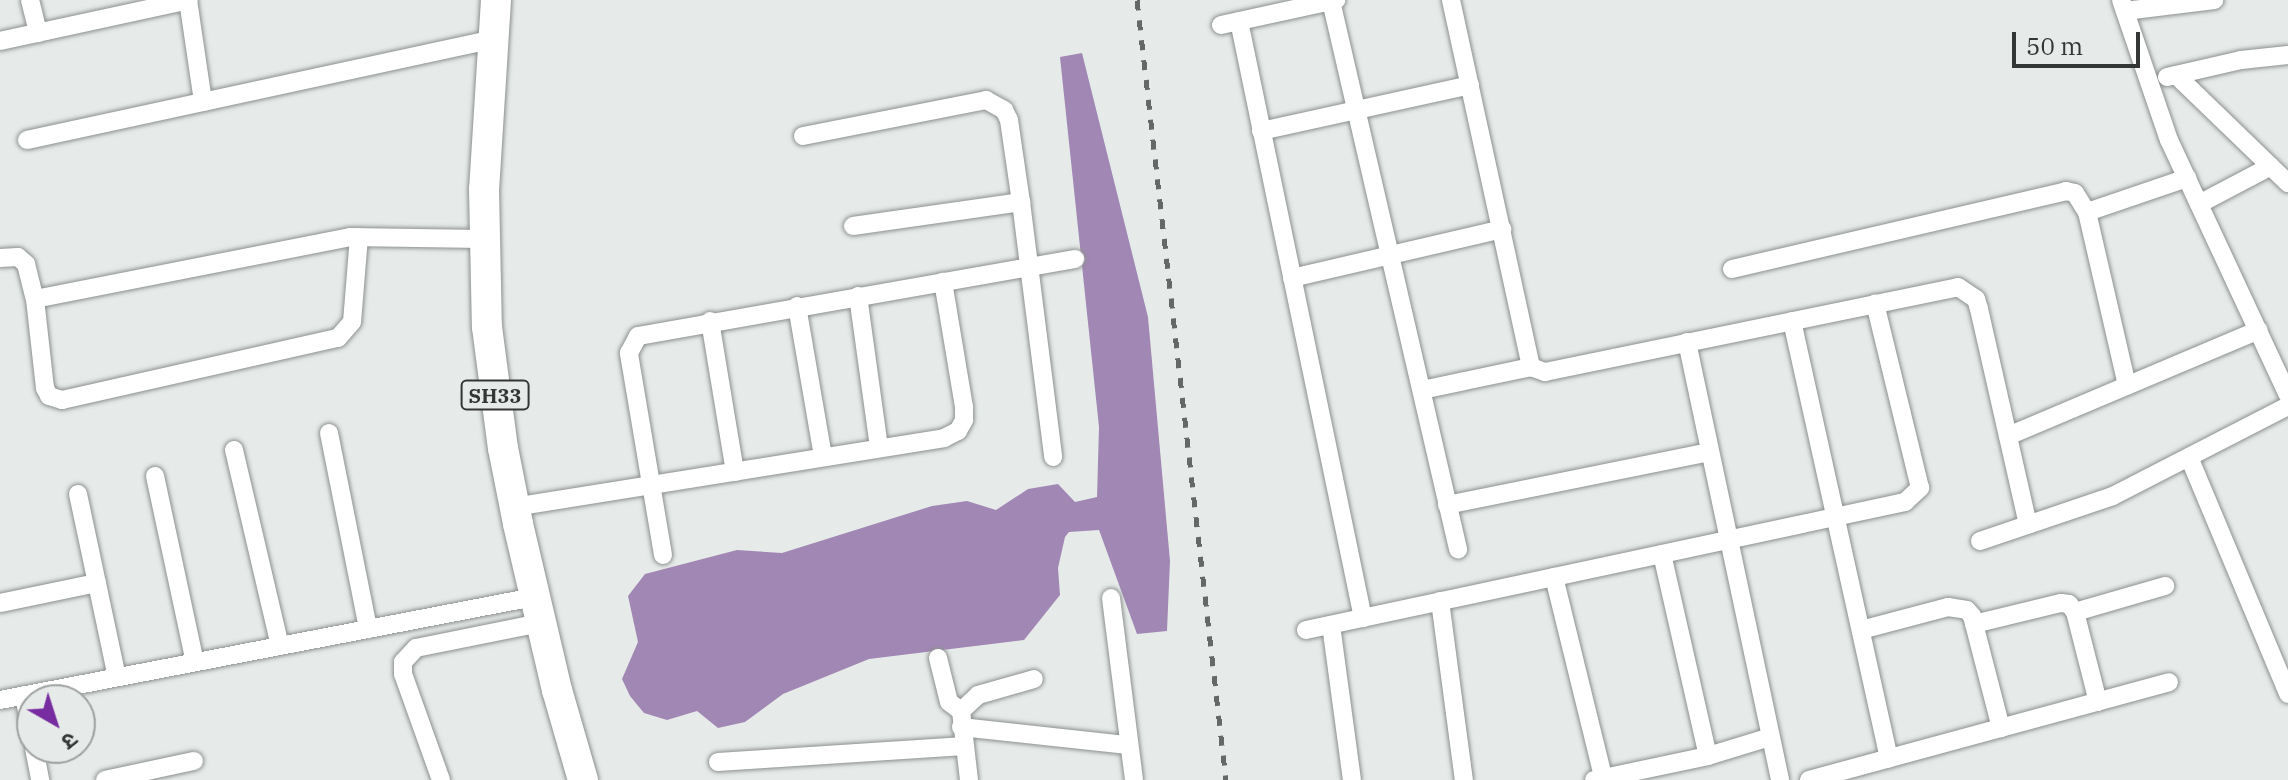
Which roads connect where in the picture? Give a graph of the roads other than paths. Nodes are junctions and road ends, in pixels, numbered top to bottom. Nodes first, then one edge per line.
1 (30, 0) edge
2 (496, 0) edge
3 (1334, 0) edge
4 (1451, 0) edge
5 (2214, 0) edge
6 (181, 1) edge
7 (2123, 5) edge
8 (110, 8) edge
9 (38, 33) junction
10 (494, 39) junction
11 (0, 41) edge
12 (2288, 55) edge
13 (2176, 75) junction
14 (2149, 80) junction
15 (1470, 85) junction
16 (203, 102) junction
17 (1357, 110) junction
18 (1261, 131) junction
19 (803, 136) dead end
20 (27, 140) dead end
21 (2271, 166) junction
22 (2187, 178) junction
23 (2288, 183) edge
24 (1021, 202) junction
25 (2199, 204) junction
26 (2087, 212) junction
27 (853, 226) dead end
28 (1502, 229) junction
29 (359, 237) junction
30 (483, 239) junction
31 (1390, 255) junction
32 (0, 258) edge
33 (1075, 259) dead end
34 (1030, 268) junction
35 (1732, 269) dead end
36 (1292, 278) junction
37 (943, 282) junction
38 (858, 296) junction
39 (35, 299) junction
40 (1875, 303) junction
41 (797, 306) junction
42 (710, 321) junction
43 (1792, 321) junction
44 (2259, 330) junction
45 (1687, 342) junction
46 (1531, 367) junction
47 (2127, 385) junction
48 (1422, 390) junction
49 (2288, 395) edge
50 (2288, 406) edge
51 (329, 433) dead end
52 (2008, 436) junction
53 (879, 448) junction
54 (234, 450) dead end
55 (1709, 452) junction
56 (823, 457) junction
57 (1053, 457) dead end
58 (2189, 457) junction
59 (735, 472) junction
60 (155, 476) dead end
61 (650, 485) junction
62 (78, 494) dead end
63 (1447, 505) junction
64 (514, 507) junction
65 (1837, 517) junction
66 (2028, 525) junction
67 (1728, 540) junction
68 (1980, 541) dead end
69 (1458, 549) dead end
70 (1662, 554) junction
71 (663, 555) dead end
72 (1554, 577) junction
73 (97, 583) junction
74 (2165, 586) dead end
75 (1111, 598) dead end
76 (1440, 601) junction
77 (0, 603) edge
78 (537, 610) junction
79 (2075, 612) junction
80 (1363, 618) junction
81 (1974, 624) junction
82 (1331, 625) junction
83 (368, 629) junction
84 (1306, 630) dead end
85 (1861, 630) junction
86 (280, 646) junction
87 (938, 658) dead end
88 (195, 662) junction
89 (117, 677) junction
90 (1034, 679) dead end
91 (2169, 682) dead end
92 (81, 684) edge
93 (2288, 694) edge
94 (2098, 702) junction
95 (962, 728) junction
96 (2001, 728) junction
97 (1770, 737) junction
98 (1128, 745) junction
99 (1708, 756) junction
100 (1889, 758) junction
101 (194, 761) dead end
102 (718, 762) dead end
103 (1600, 779) edge
104 (105, 780) edge
105 (441, 780) edge
106 (583, 780) edge
107 (969, 780) edge
108 (1134, 780) edge
109 (1352, 780) edge
110 (1464, 780) edge
111 (1780, 780) edge
112 (1809, 780) edge

1 - 9 street
2 - 10 main road, SH33
3 - 17 street
3 - 18 street
4 - 15 street
5 - 7 street
6 - 8 street
6 - 16 street
7 - 14 street
8 - 9 street
9 - 11 street
10 - 16 street
10 - 30 main road, SH33
12 - 13 street
13 - 14 street
13 - 21 street
14 - 22 street
15 - 17 street
15 - 28 street
16 - 20 street
17 - 18 street
17 - 31 street
18 - 36 street
19 - 24 street
21 - 23 street
21 - 25 street
22 - 25 street
22 - 26 street
24 - 27 street
24 - 34 street
25 - 44 street
26 - 35 street
26 - 47 street
28 - 31 street
28 - 46 street
29 - 30 street
29 - 39 street
29 - 39 street
30 - 64 main road, SH33
31 - 36 street
31 - 48 street
32 - 39 street
33 - 34 street
34 - 37 street
34 - 57 street
36 - 80 street
37 - 38 street
37 - 53 street
38 - 41 street
38 - 53 street
40 - 43 street
40 - 52 street
40 - 65 street
41 - 42 street
41 - 56 street
42 - 59 street
42 - 61 street
43 - 45 street
43 - 65 street
44 - 47 street
44 - 49 street
45 - 46 street
45 - 55 street
46 - 48 street
47 - 52 street
48 - 63 street
50 - 58 street
51 - 83 street
52 - 66 street
53 - 56 street
54 - 86 street
55 - 63 street
55 - 67 street
56 - 59 street
58 - 66 street
58 - 93 street
59 - 61 street
60 - 88 street
61 - 64 street
61 - 71 street
62 - 73 street
63 - 69 street
64 - 78 main road, SH33
65 - 67 street
65 - 85 street
66 - 68 street
67 - 70 street
67 - 97 street
70 - 72 street
70 - 99 street
72 - 76 street
72 - 103 street
73 - 77 street
73 - 89 street
74 - 79 street
75 - 98 street
76 - 80 street
76 - 110 street
78 - 83 street
78 - 105 street
78 - 106 main road, SH33
79 - 81 street
79 - 94 street
80 - 82 street
81 - 85 street
81 - 96 street
82 - 84 street
82 - 109 street
83 - 86 street
85 - 100 street
86 - 88 street
87 - 95 street
88 - 89 street
89 - 92 street
90 - 95 street
91 - 94 street
94 - 96 street
95 - 98 street
95 - 102 street
95 - 107 street
96 - 100 street
97 - 99 street
97 - 111 street
98 - 108 street
99 - 103 street
100 - 112 street
101 - 104 street

